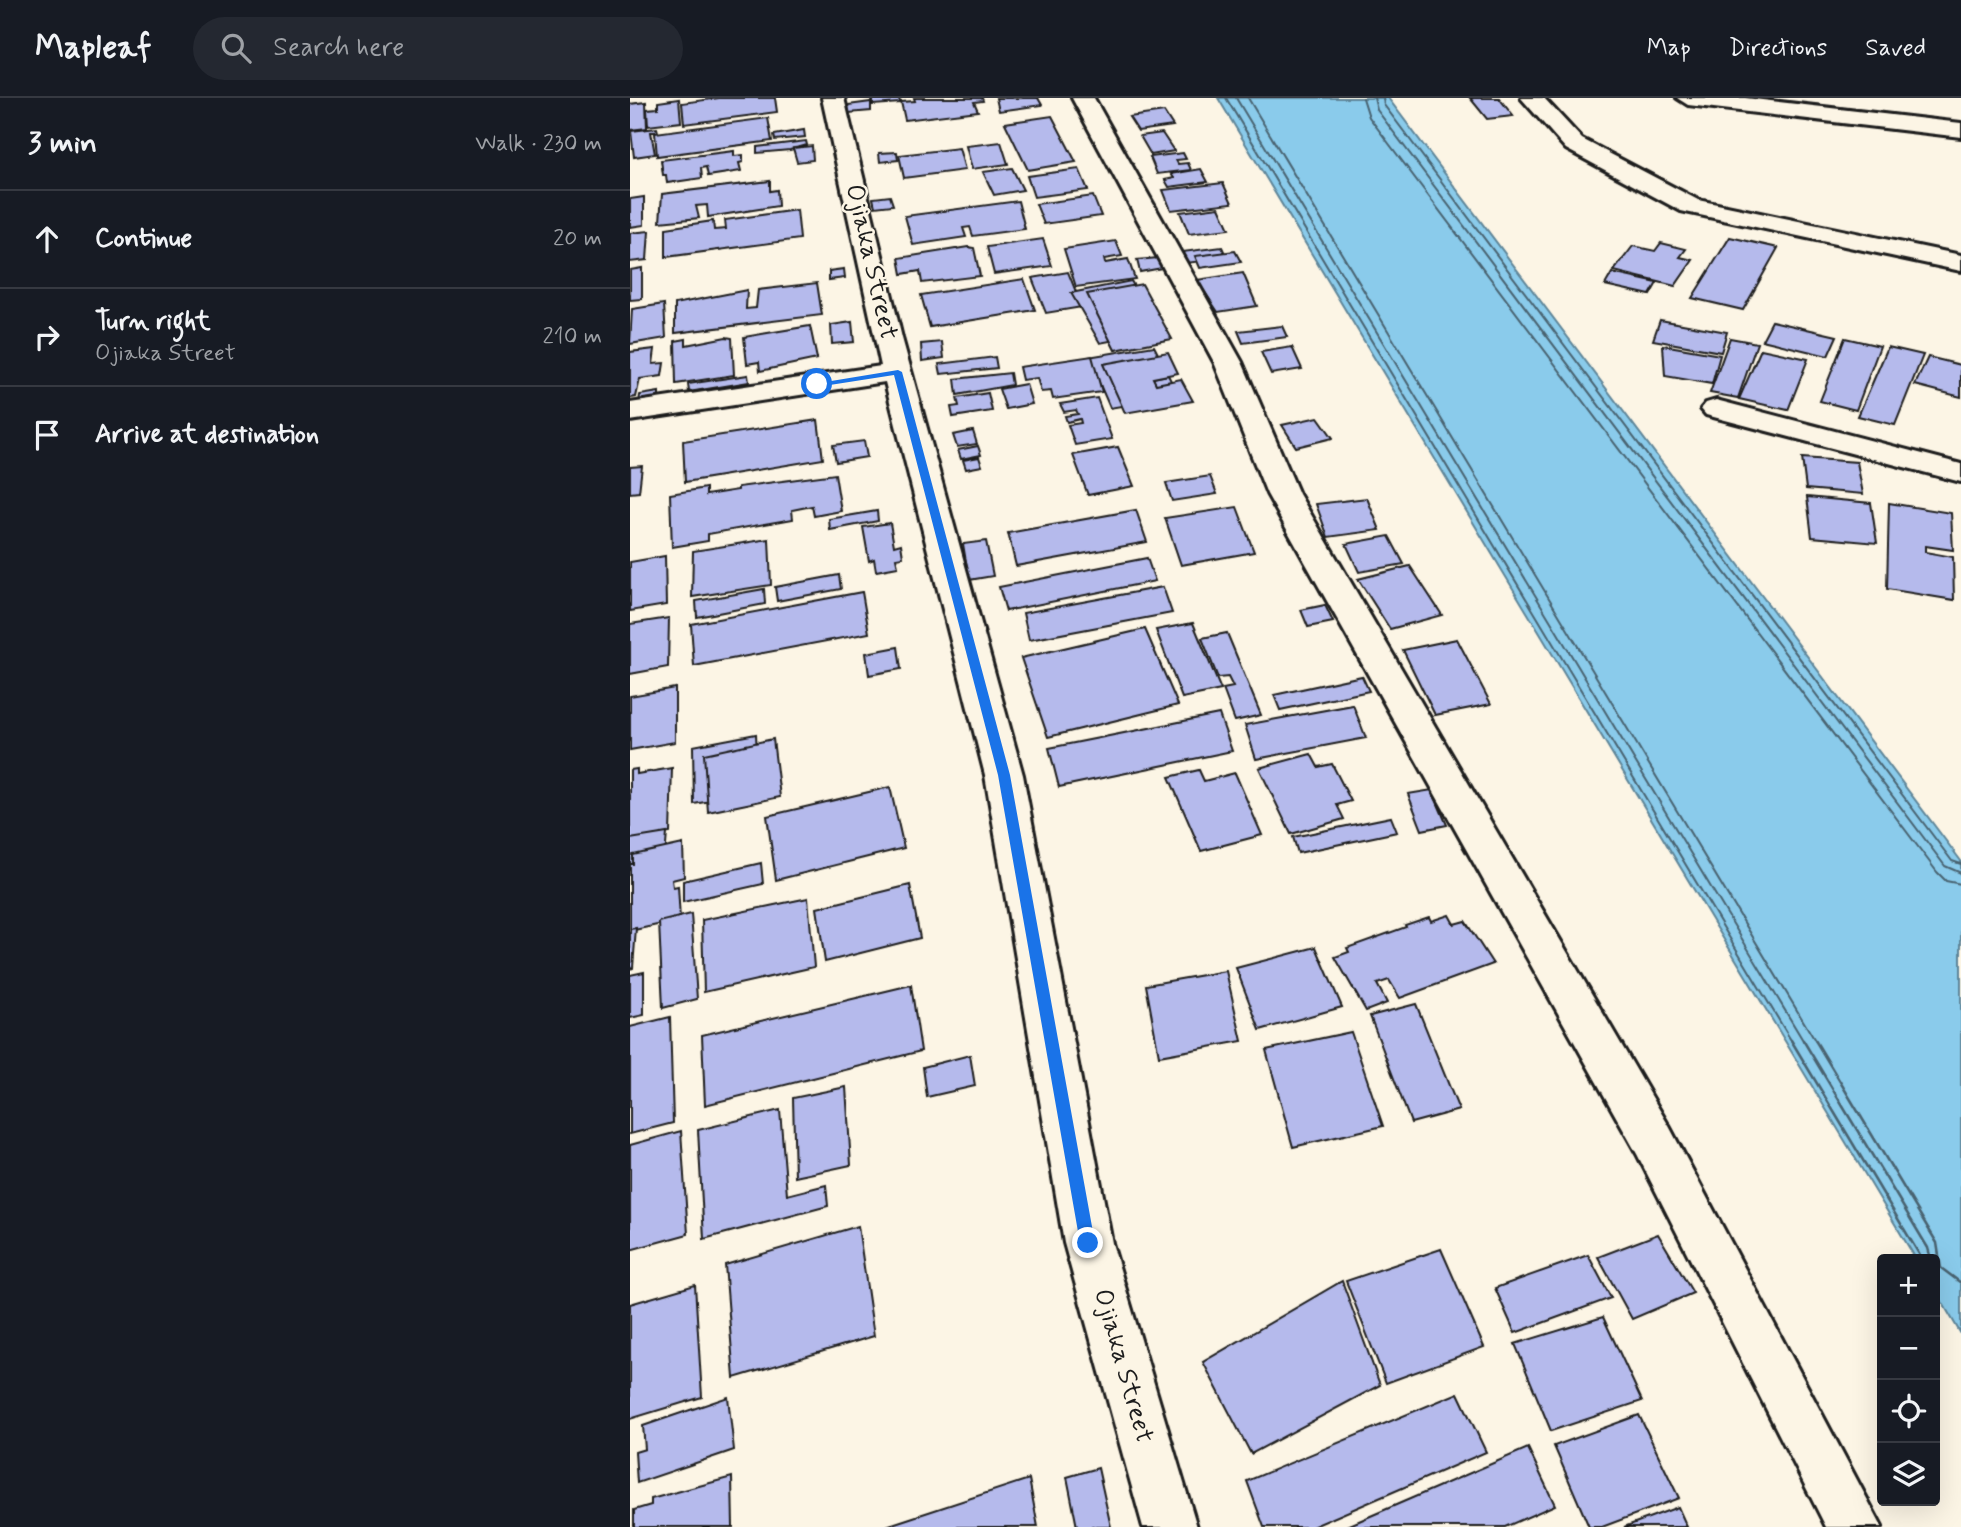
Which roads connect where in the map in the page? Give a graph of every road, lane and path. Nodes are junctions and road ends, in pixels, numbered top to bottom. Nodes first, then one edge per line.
1 (833, 98) edge
2 (1083, 98) edge
3 (1532, 98) edge
4 (1688, 98) edge
5 (1961, 130) edge
6 (1961, 263) edge
7 (898, 372) junction
8 (1716, 409) dead end
9 (630, 412) edge
10 (1961, 473) edge
11 (1170, 1527) edge
12 (1855, 1527) edge

1 - 7 street, Ojiaka Street
2 - 12 street
3 - 6 street
4 - 5 street
7 - 9 street
7 - 11 street, Ojiaka Street
8 - 10 street

